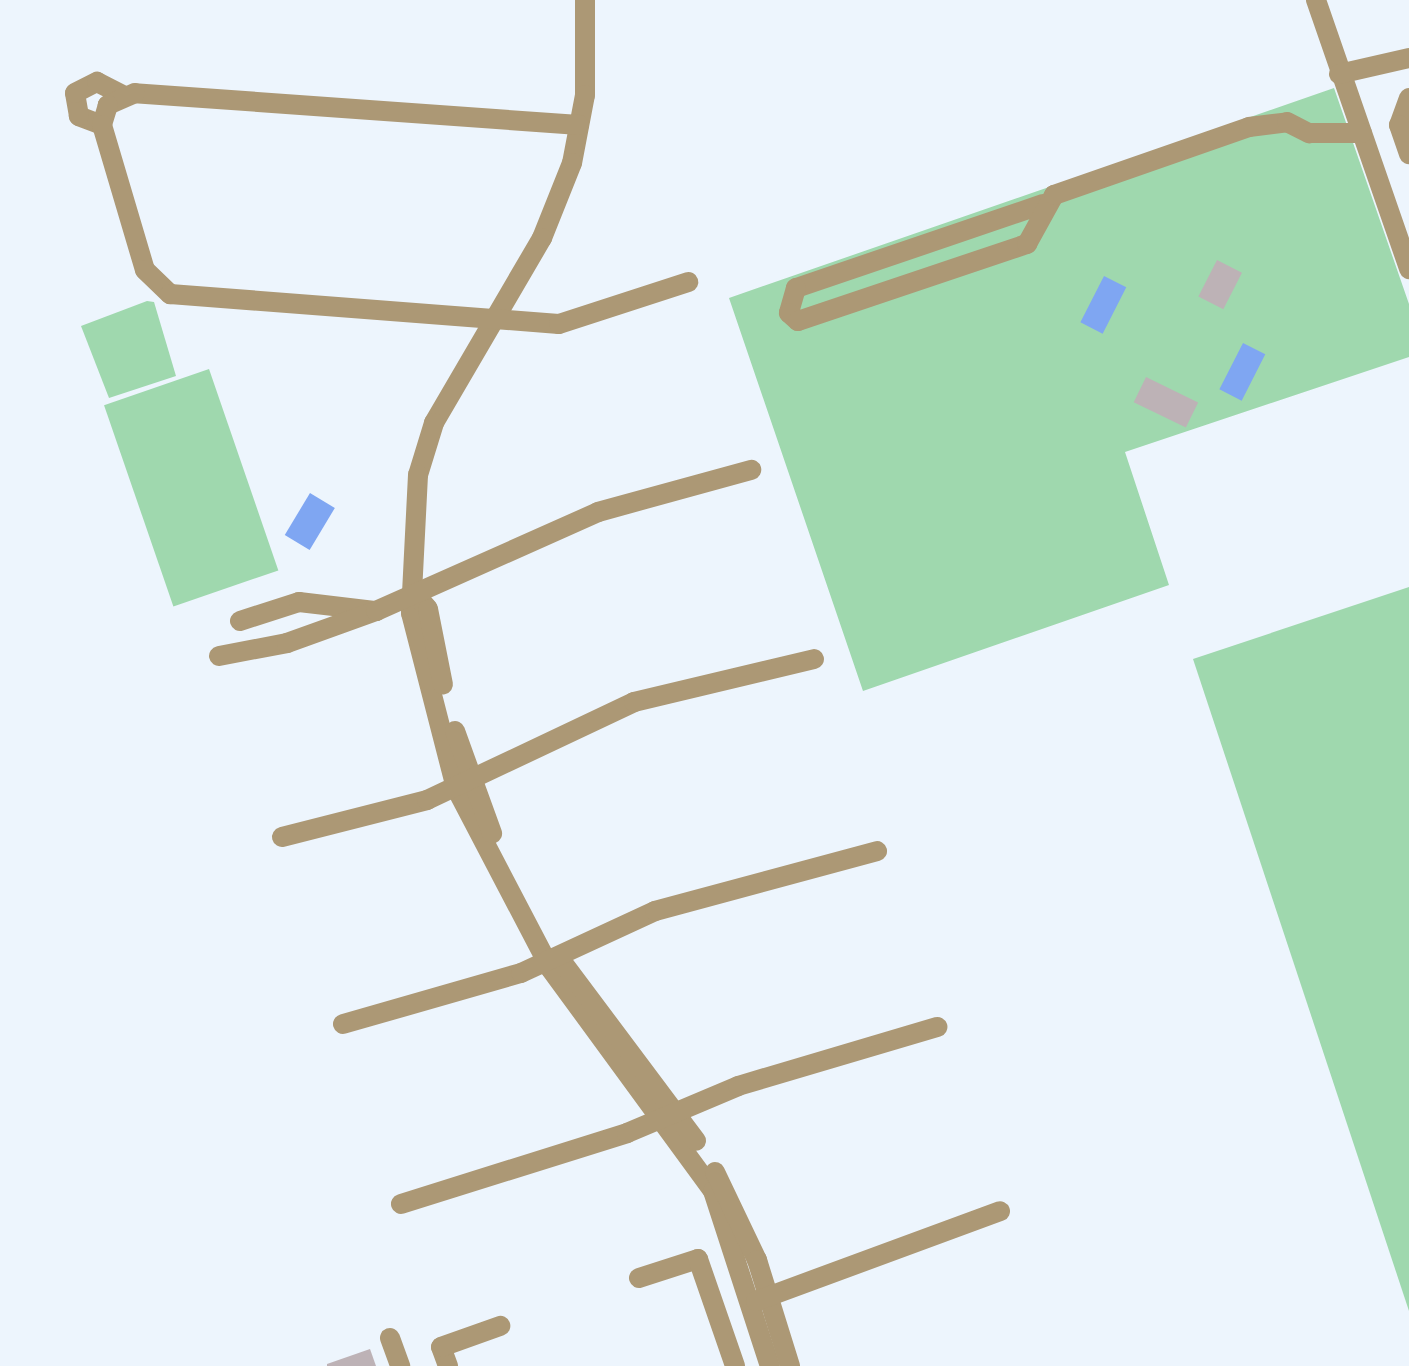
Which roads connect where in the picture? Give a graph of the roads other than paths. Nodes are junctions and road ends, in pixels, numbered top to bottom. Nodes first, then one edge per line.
1 (585, 0) edge
2 (1316, 0) edge
3 (1409, 58) edge
4 (1339, 74) junction
5 (122, 95) junction
6 (1409, 98) edge
7 (102, 125) junction
8 (579, 125) junction
9 (1362, 133) junction
10 (1409, 154) edge
11 (1043, 204) junction
12 (1409, 269) edge
13 (688, 282) dead end
14 (494, 318) junction
15 (751, 470) dead end
16 (416, 595) junction
17 (376, 611) junction
18 (240, 621) dead end
19 (219, 656) dead end
20 (814, 659) dead end
21 (464, 785) junction
22 (282, 837) dead end
23 (877, 851) dead end
24 (552, 958) junction
25 (343, 1024) dead end
26 (937, 1027) dead end
27 (670, 1115) junction
28 (401, 1204) dead end
29 (1000, 1211) dead end
30 (639, 1278) dead end
31 (758, 1300) junction
32 (500, 1326) dead end
33 (390, 1338) dead end
34 (400, 1366) edge
35 (448, 1366) edge
36 (735, 1366) edge
37 (770, 1366) edge
38 (790, 1366) edge

1 - 8 street
2 - 4 street
3 - 4 street
4 - 9 street
5 - 7 street
5 - 7 street
5 - 8 street
6 - 10 street
7 - 14 street
8 - 14 street
9 - 11 street
9 - 12 street
11 - 11 street
13 - 14 street
14 - 16 street
15 - 16 street
16 - 17 street
16 - 21 street
17 - 18 street
17 - 19 street
20 - 21 street
21 - 22 street
21 - 24 street
23 - 24 street
24 - 25 street
24 - 27 street
26 - 27 street
27 - 28 street
27 - 31 street
29 - 31 street
30 - 36 street
31 - 37 street
31 - 38 street
32 - 35 street
33 - 34 street

